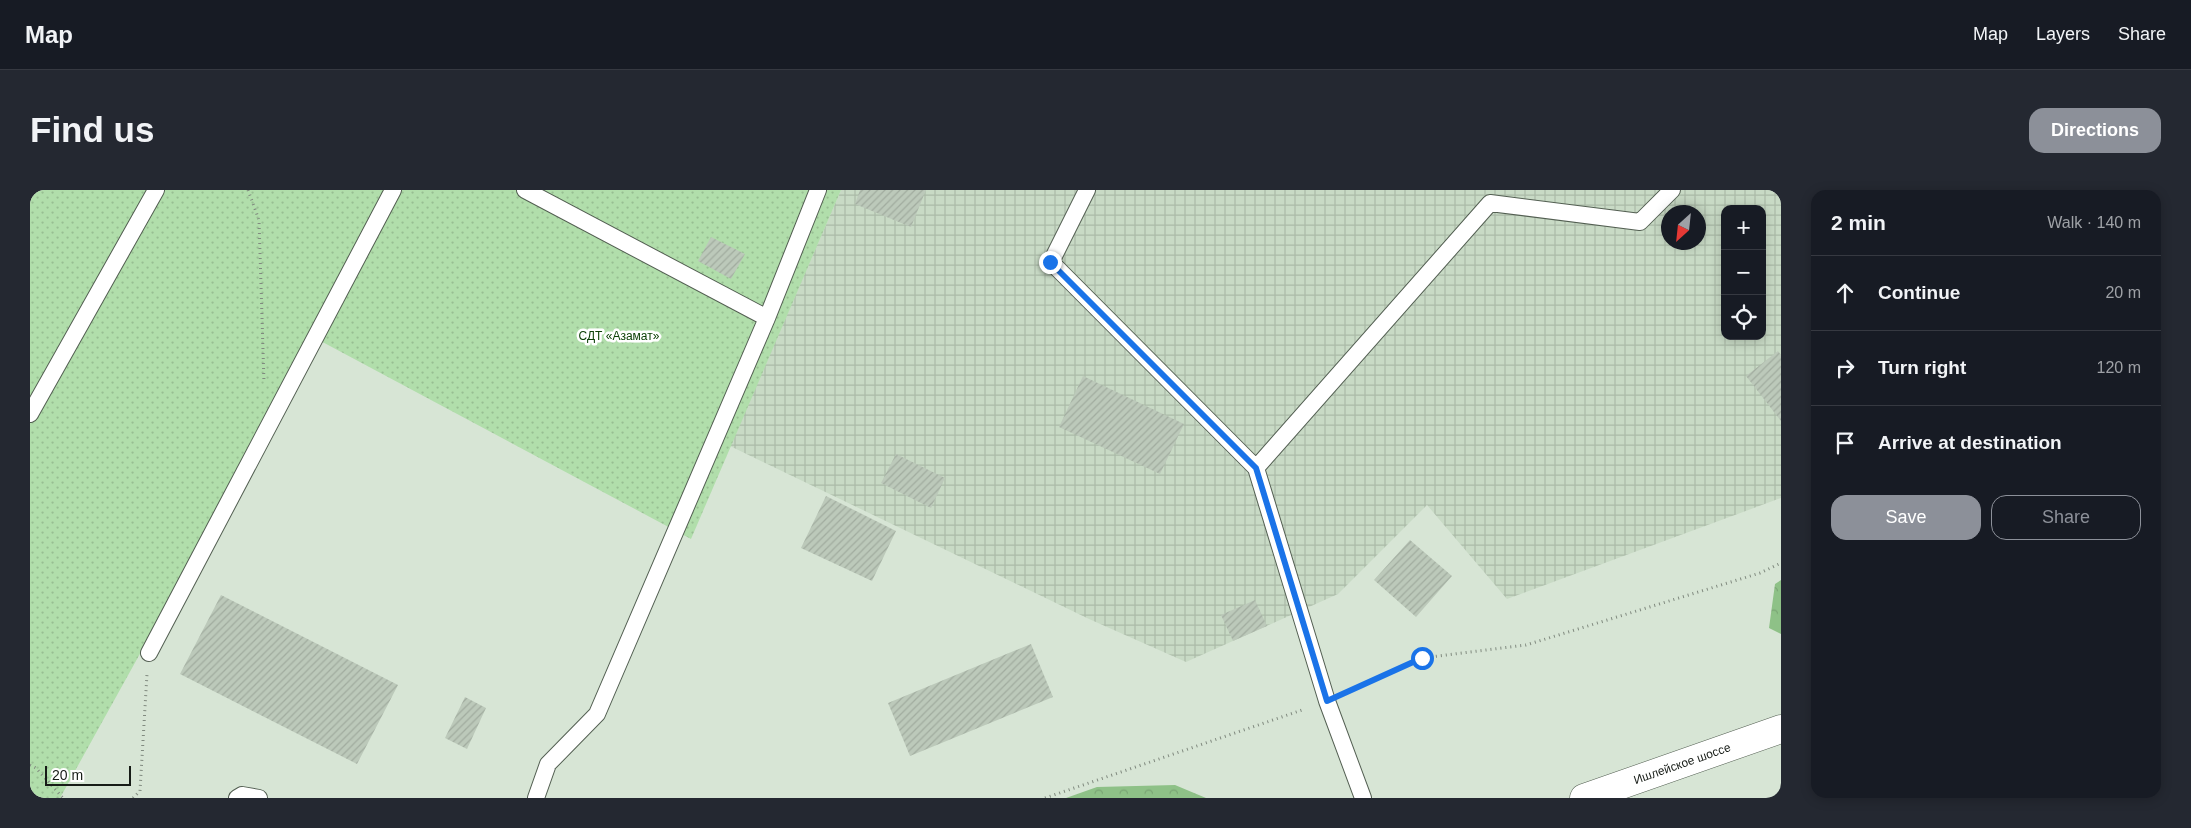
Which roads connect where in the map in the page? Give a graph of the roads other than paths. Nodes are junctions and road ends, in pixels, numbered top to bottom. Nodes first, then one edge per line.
1 (156, 190) edge
2 (393, 190) edge
3 (525, 190) edge
4 (818, 190) edge
5 (1087, 190) edge
6 (1672, 190) edge
7 (1487, 196) edge
8 (767, 318) junction
9 (30, 414) edge
10 (1256, 468) junction
11 (149, 653) road end
12 (1781, 729) edge
13 (237, 798) edge
14 (259, 798) edge
15 (536, 798) edge
16 (1363, 798) edge
17 (1584, 798) edge

1 - 9 lane
2 - 11 lane
3 - 8 lane
4 - 8 lane
5 - 10 lane
6 - 7 lane
7 - 10 lane
8 - 15 lane
10 - 16 lane
12 - 17 main road, Ишлейское шоссе
13 - 14 lane

